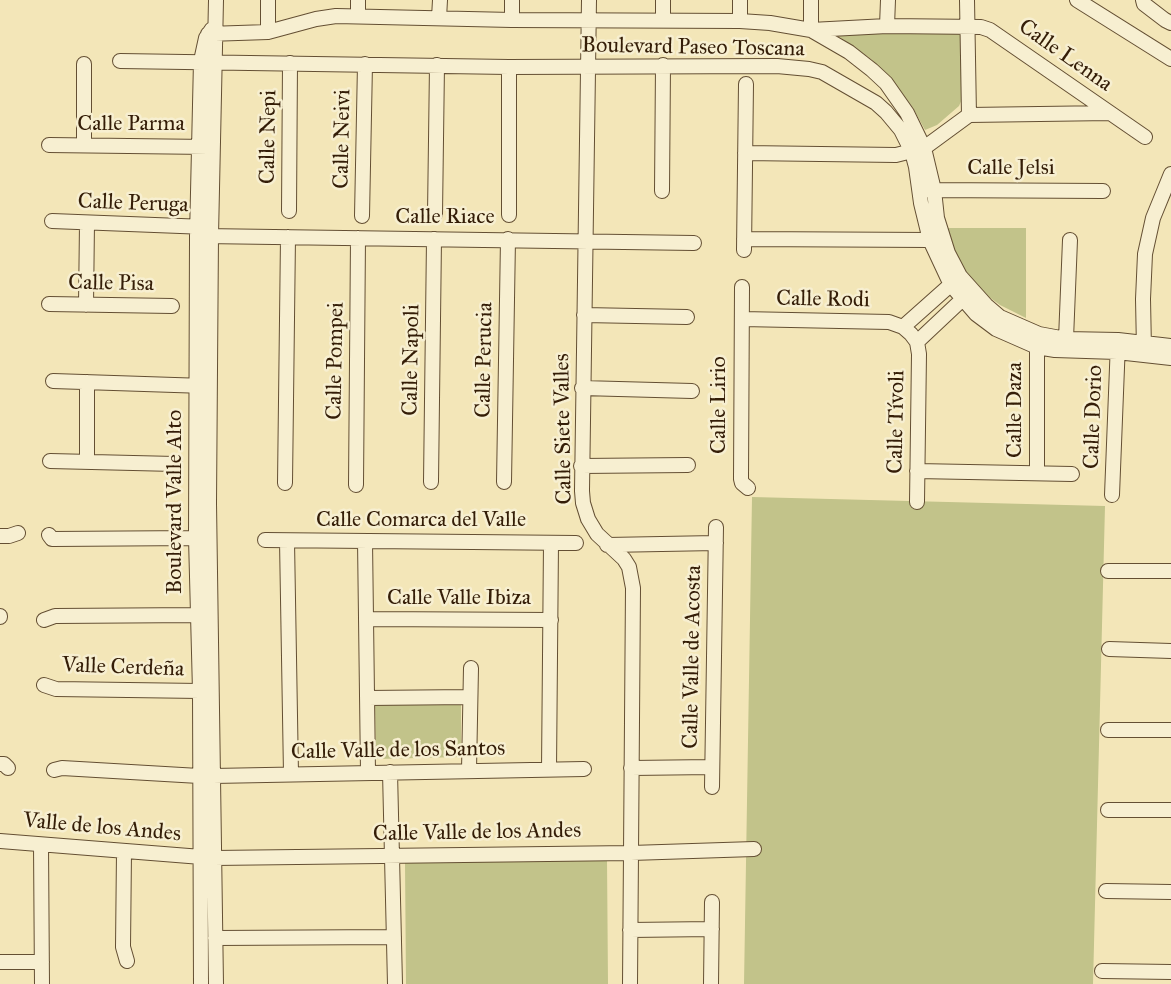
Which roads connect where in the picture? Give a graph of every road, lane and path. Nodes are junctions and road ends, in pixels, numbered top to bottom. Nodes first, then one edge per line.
1 (216, 0) edge
2 (268, 0) edge
3 (358, 0) edge
4 (440, 0) edge
5 (512, 0) edge
6 (589, 0) edge
7 (663, 0) edge
8 (740, 0) edge
9 (812, 0) edge
10 (888, 0) edge
11 (967, 0) edge
12 (1077, 0) edge
13 (1143, 0) edge
14 (358, 16) junction
15 (440, 18) junction
16 (512, 20) junction
17 (588, 20) junction
18 (663, 20) junction
19 (740, 21) junction
20 (1171, 23) edge
21 (887, 26) junction
22 (967, 27) junction
23 (214, 30) junction
24 (811, 30) junction
25 (268, 32) junction
26 (1171, 59) edge
27 (120, 61) dead end
28 (201, 61) junction
29 (216, 62) junction
30 (290, 63) junction
31 (84, 64) dead end
32 (365, 64) junction
33 (437, 65) junction
34 (663, 65) junction
35 (588, 66) junction
36 (509, 67) junction
37 (746, 84) dead end
38 (1110, 113) junction
39 (969, 115) junction
40 (1145, 137) dead end
41 (49, 145) dead end
42 (84, 146) junction
43 (199, 146) junction
44 (214, 147) junction
45 (918, 150) junction
46 (745, 153) junction
47 (1171, 174) edge
48 (919, 190) junction
49 (934, 190) junction
50 (1103, 190) dead end
51 (662, 191) dead end
52 (289, 211) dead end
53 (435, 214) dead end
54 (509, 215) dead end
55 (362, 216) dead end
56 (52, 222) dead end
57 (87, 223) junction
58 (204, 232) junction
59 (288, 237) junction
60 (358, 238) junction
61 (434, 239) junction
62 (508, 239) junction
63 (930, 240) junction
64 (1070, 240) dead end
65 (585, 241) junction
66 (694, 243) dead end
67 (956, 280) junction
68 (742, 286) dead end
69 (966, 295) junction
70 (49, 304) dead end
71 (86, 305) junction
72 (172, 306) dead end
73 (584, 315) junction
74 (687, 317) dead end
75 (742, 319) junction
76 (903, 327) junction
77 (1066, 339) junction
78 (917, 342) junction
79 (1169, 345) edge
80 (1118, 346) junction
81 (1037, 347) junction
82 (1144, 348) junction
83 (1171, 358) edge
84 (53, 381) dead end
85 (87, 382) junction
86 (203, 386) junction
87 (582, 387) junction
88 (692, 391) dead end
89 (50, 461) dead end
90 (87, 462) junction
91 (175, 464) dead end
92 (687, 465) dead end
93 (581, 466) junction
94 (917, 471) junction
95 (1037, 473) junction
96 (1072, 474) dead end
97 (431, 482) dead end
98 (504, 482) dead end
99 (285, 483) dead end
100 (356, 485) dead end
101 (748, 488) dead end
102 (1112, 495) dead end
103 (917, 502) dead end
104 (716, 527) dead end
105 (18, 533) dead end
106 (50, 535) dead end
107 (0, 536) edge
108 (196, 538) junction
109 (265, 540) dead end
110 (286, 541) junction
111 (365, 541) junction
112 (551, 543) junction
113 (576, 543) dead end
114 (716, 543) junction
115 (607, 545) junction
116 (1107, 571) dead end
117 (1171, 572) edge
118 (198, 615) junction
119 (367, 619) junction
120 (44, 620) dead end
121 (551, 620) junction
122 (1108, 649) dead end
123 (1171, 651) edge
124 (471, 668) dead end
125 (45, 685) dead end
126 (200, 691) junction
127 (470, 697) junction
128 (367, 698) junction
129 (1108, 730) dead end
130 (1171, 730) edge
131 (712, 767) junction
132 (631, 768) junction
133 (549, 769) junction
134 (584, 769) dead end
135 (54, 770) dead end
136 (469, 770) junction
137 (368, 772) junction
138 (390, 772) junction
139 (291, 774) junction
140 (206, 776) junction
141 (712, 787) dead end
142 (1108, 810) dead end
143 (1171, 810) edge
144 (0, 841) edge
145 (41, 845) junction
146 (754, 849) dead end
147 (124, 852) junction
148 (631, 853) junction
149 (392, 855) junction
150 (207, 858) junction
151 (1106, 891) dead end
152 (1171, 892) edge
153 (712, 902) dead end
154 (630, 930) junction
155 (712, 930) junction
156 (394, 937) junction
157 (215, 938) junction
158 (127, 961) dead end
159 (0, 962) edge
160 (42, 962) junction
161 (1102, 971) dead end
162 (1171, 972) edge
163 (42, 984) edge
164 (201, 984) edge
165 (216, 984) edge
166 (395, 984) edge
167 (630, 984) edge
168 (711, 984) edge

1 - 23 street, Boulevard Valle Alto
2 - 25 street
3 - 14 street
4 - 15 street
5 - 16 street
6 - 17 street, Calle Siete Valles
7 - 18 street
8 - 19 street
9 - 24 street
10 - 21 street
11 - 22 street
12 - 26 street
13 - 20 street
14 - 15 street, Boulevard Paseo Toscana
14 - 25 street, Boulevard Paseo Toscana
15 - 16 street, Boulevard Paseo Toscana
16 - 17 street, Boulevard Paseo Toscana
17 - 18 street, Boulevard Paseo Toscana
17 - 35 street, Calle Siete Valles
18 - 19 street, Boulevard Paseo Toscana
19 - 24 street, Boulevard Paseo Toscana
21 - 22 street, Calle Lenna
21 - 24 street, Calle Lenna
22 - 38 street, Calle Lenna
22 - 39 street
23 - 25 street, Boulevard Paseo Toscana
23 - 28 street, Boulevard Valle Alto
23 - 29 street, Boulevard Valle Alto
24 - 45 street, Boulevard Paseo Toscana
27 - 28 street, Boulevard Paseo Toscana
28 - 29 street, Boulevard Paseo Toscana
28 - 43 street, Boulevard Valle Alto
29 - 30 street, Boulevard Paseo Toscana
29 - 44 street, Boulevard Valle Alto
30 - 32 street, Boulevard Paseo Toscana
30 - 52 street, Calle Nepi
31 - 42 street
32 - 33 street, Boulevard Paseo Toscana
32 - 55 street, Calle Neivi
33 - 36 street, Boulevard Paseo Toscana
33 - 53 street
34 - 35 street, Boulevard Paseo Toscana
34 - 45 street, Boulevard Paseo Toscana
34 - 51 street
35 - 36 street, Boulevard Paseo Toscana
35 - 65 street, Calle Siete Valles
36 - 54 street
37 - 46 street
38 - 39 street
38 - 40 street, Calle Lenna
39 - 45 street
41 - 42 street, Calle Parma
42 - 43 street, Calle Parma
43 - 44 street, Calle Parma
43 - 58 street, Boulevard Valle Alto
44 - 58 street, Boulevard Valle Alto
45 - 46 street
45 - 48 street, Boulevard Paseo Toscana
45 - 49 street, Boulevard Paseo Toscana
46 - 63 street
47 - 82 street
48 - 49 street, Calle Jelsi
48 - 63 street, Boulevard Paseo Toscana
49 - 50 street, Calle Jelsi
49 - 67 street, Boulevard Paseo Toscana
56 - 57 street, Calle Peruga
57 - 58 street, Calle Peruga
57 - 71 street
58 - 59 street, Calle Riace
58 - 86 street, Boulevard Valle Alto
59 - 60 street, Calle Riace
59 - 99 street
60 - 61 street, Calle Riace
60 - 100 street, Calle Pompei
61 - 62 street, Calle Riace
61 - 97 street, Calle Napoli
62 - 65 street, Calle Riace
62 - 98 street, Calle Perucia
63 - 67 street, Boulevard Paseo Toscana
64 - 77 street
65 - 66 street, Calle Riace
65 - 73 street, Calle Siete Valles
67 - 69 street, Boulevard Paseo Toscana
67 - 76 street
68 - 75 street, Calle Lirio
69 - 77 street, Boulevard Paseo Toscana
69 - 78 street, Calle Tívoli
69 - 81 street, Boulevard Paseo Toscana
70 - 71 street, Calle Pisa
71 - 72 street, Calle Pisa
73 - 74 street
73 - 87 street, Calle Siete Valles
75 - 76 street, Calle Rodi
75 - 101 street, Calle Lirio
76 - 78 street, Calle Tívoli
77 - 80 street, Boulevard Paseo Toscana
78 - 94 street, Calle Tívoli
79 - 82 street, Boulevard Paseo Toscana
80 - 81 street, Boulevard Paseo Toscana
80 - 82 street, Boulevard Paseo Toscana
80 - 102 street, Calle Dorio
81 - 95 street, Calle Daza
82 - 83 street, Boulevard Paseo Toscana
84 - 85 street
85 - 86 street
85 - 90 street
86 - 108 street, Boulevard Valle Alto
86 - 140 street, Boulevard Valle Alto
87 - 88 street
87 - 93 street, Calle Siete Valles
89 - 90 street
90 - 91 street
92 - 93 street
93 - 115 street, Calle Siete Valles
94 - 95 street, Calle Daza
94 - 103 street, Calle Tívoli
95 - 96 street, Calle Daza
104 - 114 street, Calle Valle de Acosta
105 - 107 street
106 - 108 street
108 - 118 street, Boulevard Valle Alto
109 - 110 street, Calle Comarca del Valle
110 - 111 street, Calle Comarca del Valle
110 - 139 street
111 - 112 street, Calle Comarca del Valle
111 - 119 street
112 - 113 street, Calle Comarca del Valle
112 - 121 street
114 - 115 street
114 - 131 street, Calle Valle de Acosta
115 - 132 street, Calle Siete Valles
116 - 117 street
118 - 120 street
118 - 126 street, Boulevard Valle Alto
119 - 121 street, Calle Valle Ibiza
119 - 128 street
121 - 133 street
122 - 123 street
124 - 127 street
125 - 126 street, Valle Cerdeña
126 - 140 street, Boulevard Valle Alto
127 - 128 street
127 - 136 street
128 - 137 street
129 - 130 street
131 - 132 street
131 - 141 street, Calle Valle de Acosta
132 - 148 street, Calle Siete Valles
133 - 134 street, Calle Valle de los Santos
133 - 136 street, Calle Valle de los Santos
135 - 140 street, Calle Valle de los Santos
136 - 138 street, Calle Valle de los Santos
137 - 138 street, Calle Valle de los Santos
137 - 139 street, Calle Valle de los Santos
138 - 149 street
139 - 140 street, Calle Valle de los Santos
140 - 150 street, Boulevard Valle Alto
142 - 143 street
144 - 145 street, Valle de los Andes
145 - 147 street, Valle de los Andes
145 - 160 street
146 - 148 street, Calle Valle de los Andes
147 - 150 street, Valle de los Andes
147 - 158 street
148 - 149 street, Calle Valle de los Andes
148 - 154 street, Calle Siete Valles
149 - 150 street, Calle Valle de los Andes
149 - 156 street
150 - 157 street, Boulevard Valle Alto
150 - 164 street, Boulevard Valle Alto
151 - 152 street
153 - 155 street
154 - 155 street
154 - 167 street, Calle Siete Valles
155 - 168 street
156 - 157 street
156 - 166 street
157 - 165 street, Boulevard Valle Alto
159 - 160 street
160 - 163 street
161 - 162 street

